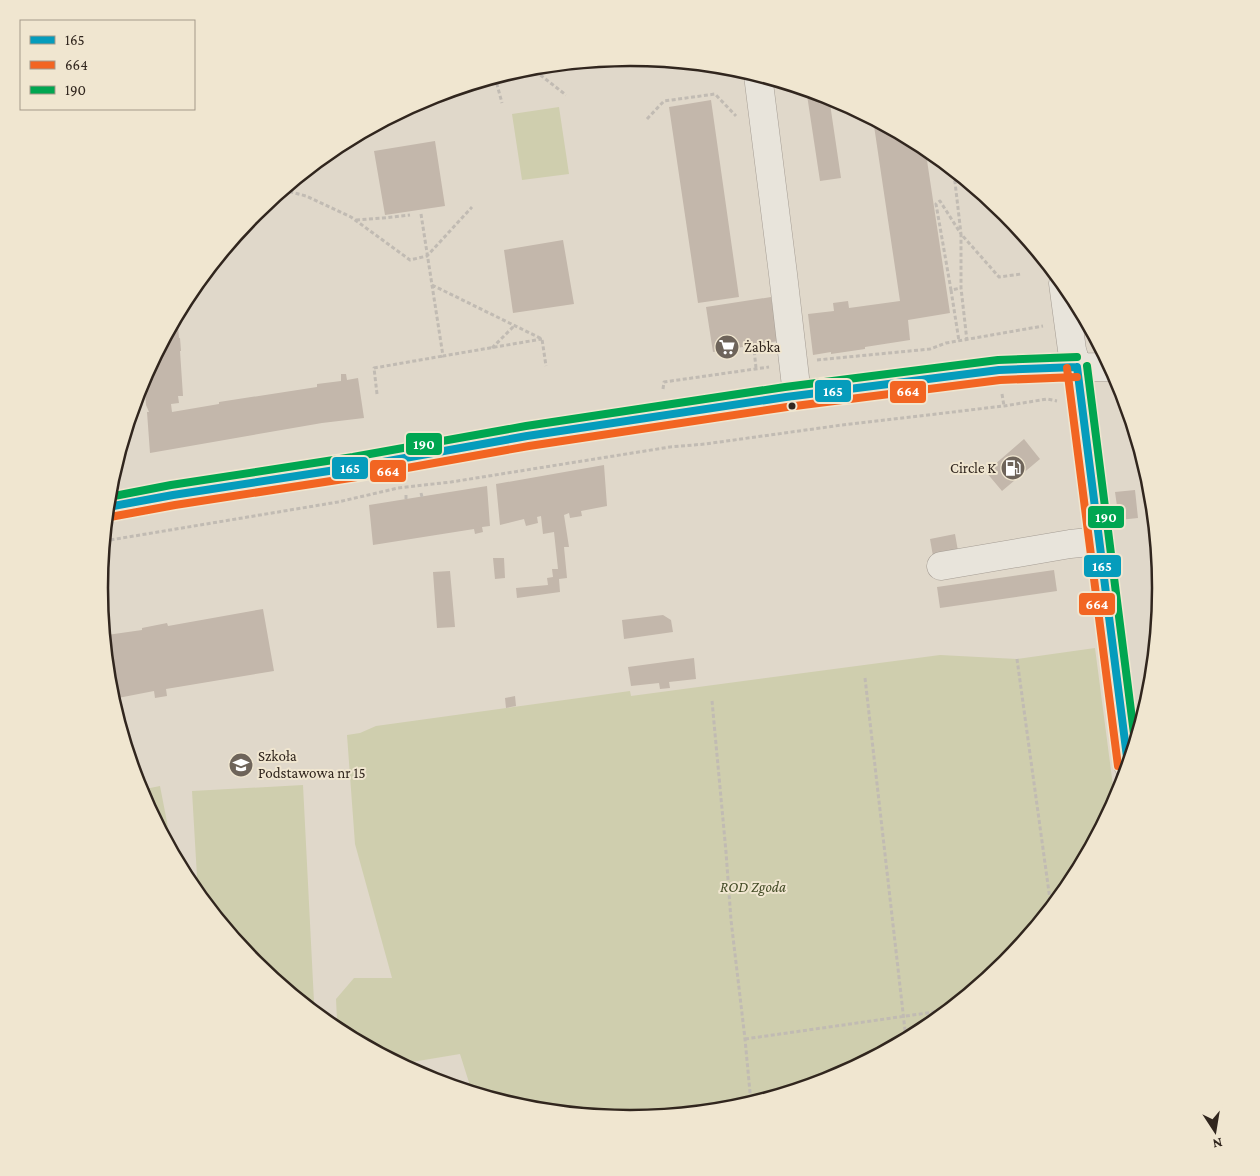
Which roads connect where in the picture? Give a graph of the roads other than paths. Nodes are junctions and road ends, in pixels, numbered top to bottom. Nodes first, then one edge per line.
1 (759, 83) edge
2 (1065, 300) edge
3 (1077, 367) junction
4 (1103, 367) edge
5 (797, 395) junction
6 (115, 504) edge
7 (1099, 541) junction
8 (941, 566) dead end
9 (1126, 749) edge

1 - 5 street
2 - 3 street
3 - 4 street
3 - 5 street
3 - 7 street
5 - 6 street
7 - 8 street
7 - 9 street

